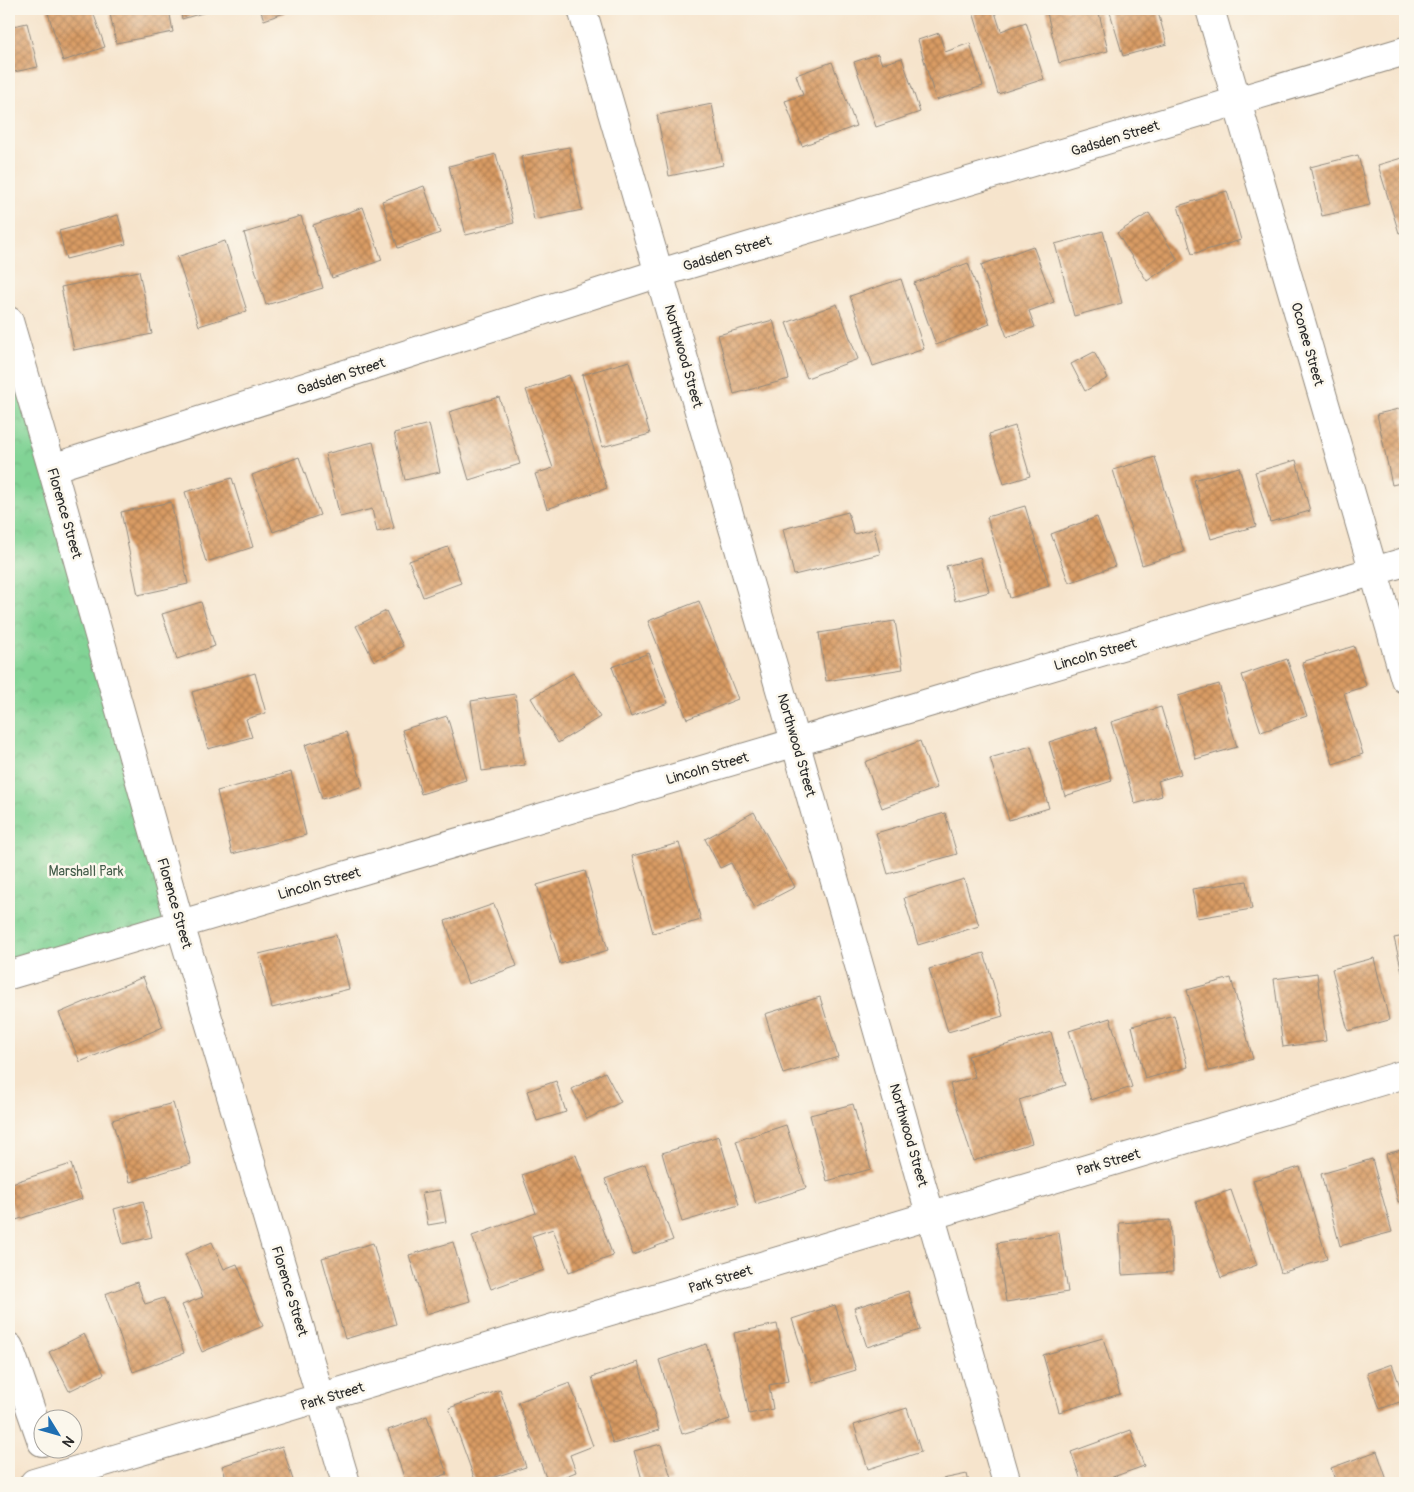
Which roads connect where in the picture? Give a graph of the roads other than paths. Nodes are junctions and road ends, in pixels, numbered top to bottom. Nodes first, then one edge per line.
1 (582, 9) edge
2 (1210, 9) edge
3 (1405, 51) edge
4 (1237, 101) junction
5 (660, 273) junction
6 (9, 321) edge
7 (52, 468) junction
8 (1405, 562) edge
9 (1374, 571) junction
10 (1405, 679) edge
11 (796, 742) junction
12 (180, 924) junction
13 (9, 975) edge
14 (1405, 1074) edge
15 (932, 1214) junction
16 (9, 1347) edge
17 (322, 1400) junction
18 (32, 1413) edge
19 (45, 1460) edge
20 (45, 1480) edge
21 (346, 1483) edge
22 (1007, 1483) edge

1 - 5 street, Northwood Street
2 - 4 street, Oconee Street
3 - 4 street, Gadsden Street
4 - 5 street, Gadsden Street
4 - 9 street, Oconee Street
5 - 7 street, Gadsden Street
5 - 11 street, Northwood Street
6 - 7 street, Florence Street
7 - 12 street, Florence Street
8 - 9 street, Lincoln Street
9 - 10 street, Oconee Street
9 - 11 street, Lincoln Street
11 - 12 street, Lincoln Street
11 - 15 street, Northwood Street
12 - 13 street, Lincoln Street
12 - 17 street, Florence Street
14 - 15 street, Park Street
15 - 17 street, Park Street
15 - 22 street, Northwood Street
16 - 18 street
17 - 20 street, Park Street
17 - 21 street, Florence Street
19 - 20 street

